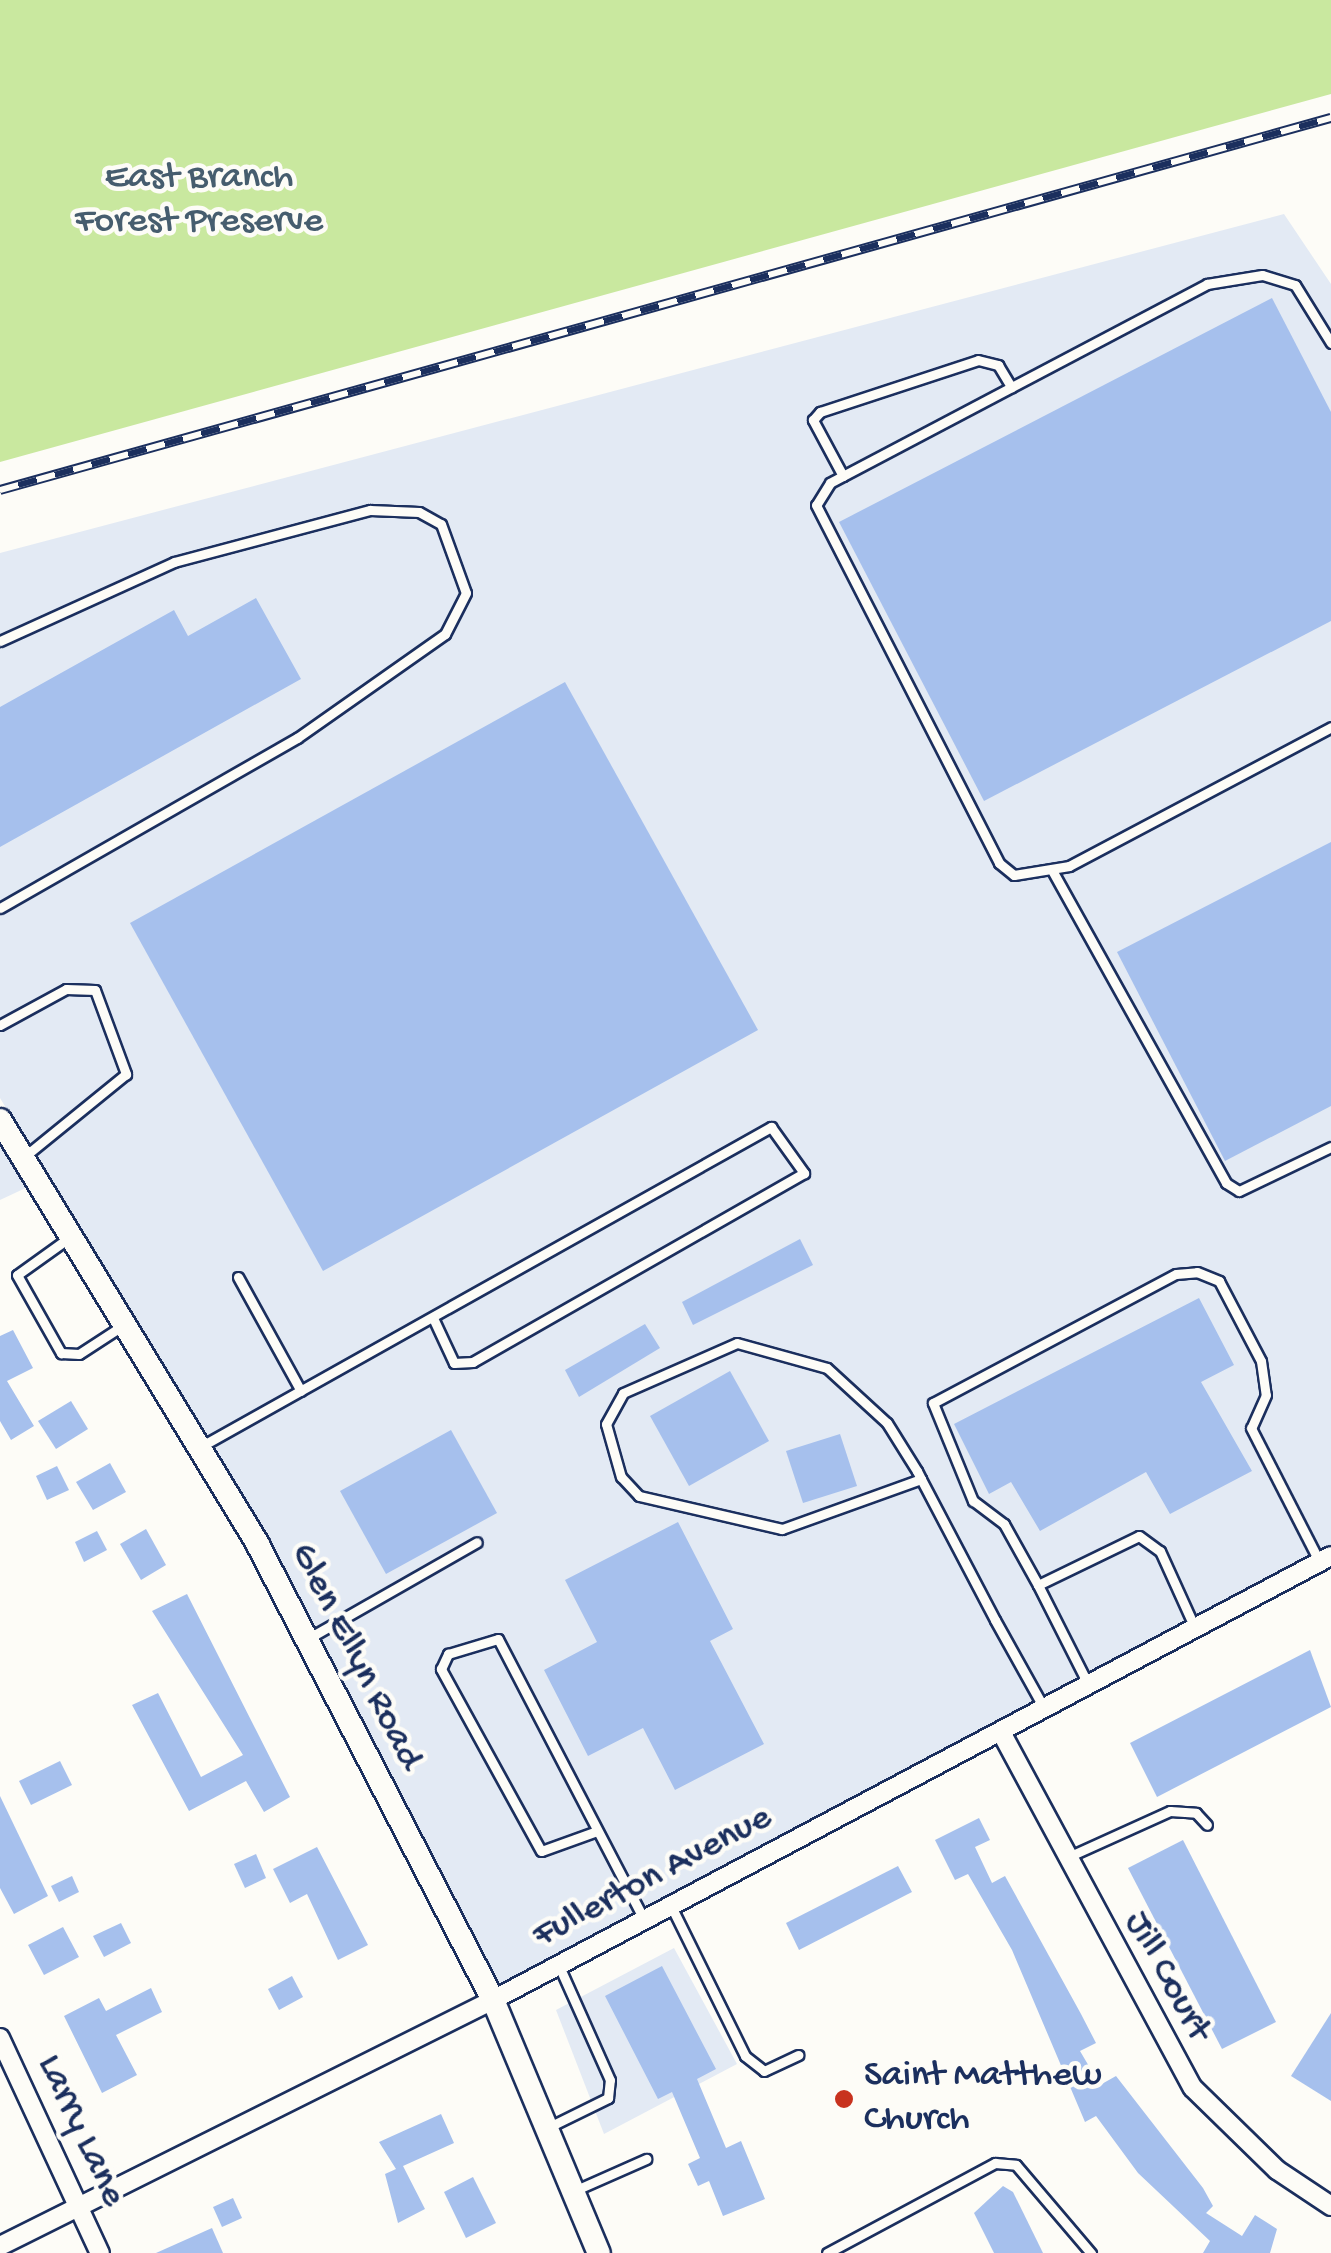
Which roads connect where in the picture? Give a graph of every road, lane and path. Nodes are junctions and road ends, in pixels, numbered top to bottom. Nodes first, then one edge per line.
1 (1331, 344) edge
2 (1010, 387) junction
3 (843, 476) junction
4 (0, 641) edge
5 (1331, 726) edge
6 (1053, 872) junction
7 (0, 908) edge
8 (0, 1024) edge
9 (0, 1120) edge
10 (1331, 1147) edge
11 (23, 1157) junction
12 (72, 1236) junction
13 (238, 1278) dead end
14 (433, 1318) junction
15 (126, 1323) junction
16 (301, 1391) junction
17 (200, 1447) junction
18 (922, 1479) junction
19 (477, 1542) dead end
20 (1326, 1560) edge
21 (1038, 1585) junction
22 (1196, 1628) junction
23 (306, 1640) junction
24 (1088, 1685) junction
25 (1044, 1708) junction
26 (1001, 1732) junction
27 (1207, 1825) dead end
28 (598, 1830) junction
29 (1066, 1859) junction
30 (670, 1906) junction
31 (644, 1920) junction
32 (559, 1965) junction
33 (493, 2000) junction
34 (0, 2038) edge
35 (799, 2056) dead end
36 (546, 2128) junction
37 (646, 2159) dead end
38 (573, 2192) junction
39 (81, 2206) junction
40 (1331, 2206) edge
41 (0, 2246) edge
42 (100, 2253) edge
43 (599, 2253) edge
44 (827, 2253) edge
45 (1091, 2253) edge

1 - 2 lane
2 - 3 lane
2 - 3 lane
3 - 6 lane
4 - 7 lane
5 - 6 lane
6 - 10 lane
8 - 11 lane
9 - 11 street, Glen Ellyn Road
11 - 12 street, Glen Ellyn Road
12 - 15 street, Glen Ellyn Road
12 - 15 lane
13 - 16 lane
14 - 14 lane
14 - 16 lane
15 - 17 street, Glen Ellyn Road
16 - 17 lane
17 - 23 street, Glen Ellyn Road
18 - 18 lane
18 - 25 lane
19 - 23 lane
20 - 21 lane
20 - 22 street, Fullerton Avenue
21 - 22 lane
21 - 24 lane
22 - 24 street, Fullerton Avenue
23 - 33 street, Glen Ellyn Road
24 - 25 street, Fullerton Avenue
25 - 26 street, Fullerton Avenue
26 - 29 street, Jill Court
26 - 30 street, Fullerton Avenue
27 - 29 lane
28 - 28 lane
28 - 31 lane
29 - 40 street, Jill Court
30 - 31 street, Fullerton Avenue
30 - 35 lane
31 - 32 street, Fullerton Avenue
32 - 33 street, Fullerton Avenue
32 - 36 lane
33 - 36 street, Glen Ellyn Road
33 - 39 street, Fullerton Avenue
34 - 39 street, Larry Lane
36 - 38 street, Glen Ellyn Road
37 - 38 lane
38 - 43 street, Glen Ellyn Road
39 - 41 street, Fullerton Avenue
39 - 42 street, Larry Lane
44 - 45 lane

